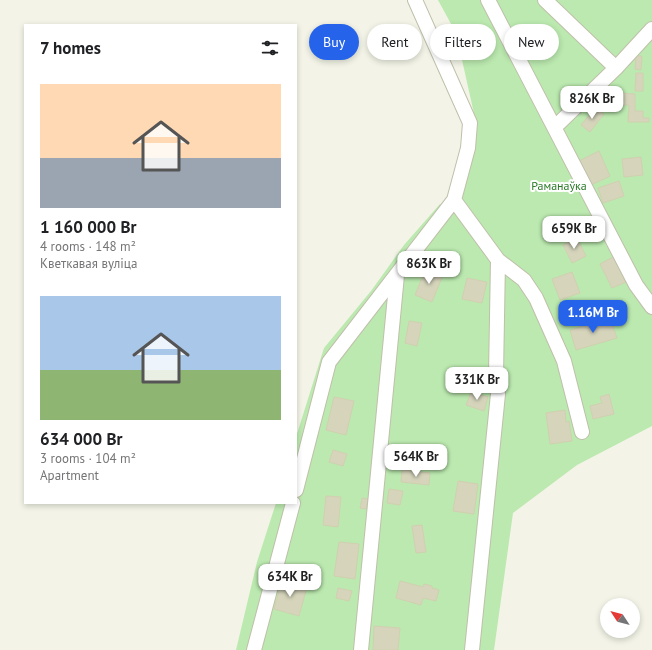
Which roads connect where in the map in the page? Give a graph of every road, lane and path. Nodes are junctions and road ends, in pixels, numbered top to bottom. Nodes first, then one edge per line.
1 (415, 0) edge
2 (488, 0) edge
3 (545, 0) edge
4 (652, 29) edge
5 (616, 68) junction
6 (555, 127) junction
7 (454, 200) junction
8 (498, 260) junction
9 (397, 275) junction
10 (652, 307) edge
11 (582, 432) dead end
12 (297, 486) edge
13 (293, 504) edge
14 (254, 650) edge
15 (361, 650) edge
16 (472, 650) edge

1 - 7 street
2 - 6 street
3 - 5 street
4 - 5 street
5 - 6 street
6 - 10 street
7 - 8 street
7 - 9 street
8 - 11 street
8 - 16 street
9 - 12 street
9 - 15 street
13 - 14 street

